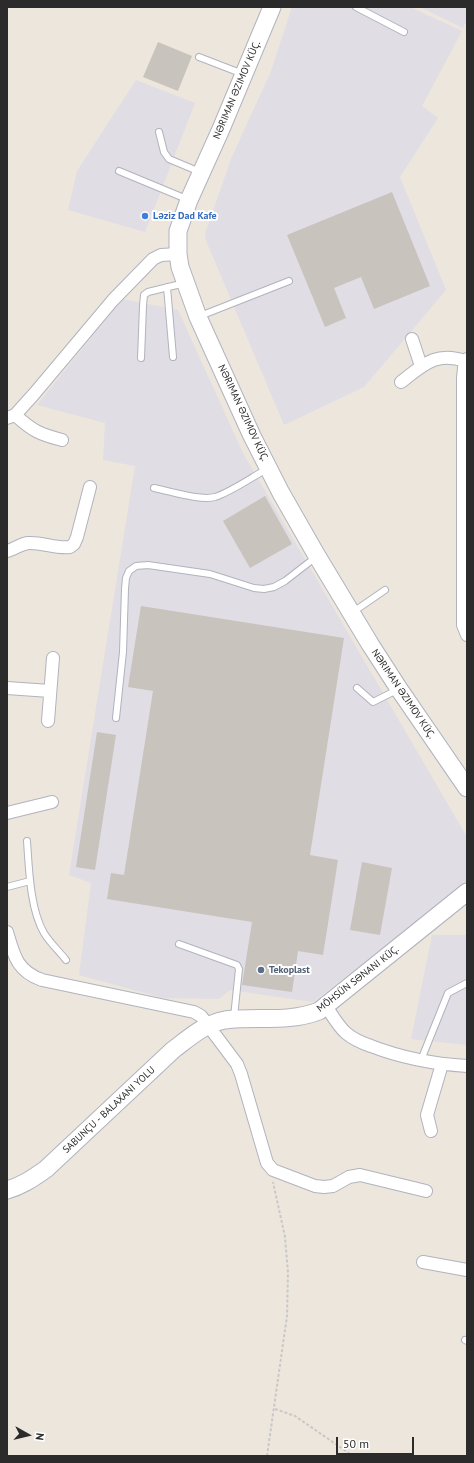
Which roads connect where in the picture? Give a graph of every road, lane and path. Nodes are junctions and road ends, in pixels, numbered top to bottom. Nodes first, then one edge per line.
1 (272, 7) edge
2 (356, 7) edge
3 (404, 32) dead end
4 (199, 57) dead end
5 (244, 75) junction
6 (159, 132) dead end
7 (119, 171) dead end
8 (202, 172) junction
9 (189, 200) junction
10 (178, 254) junction
11 (289, 281) dead end
12 (185, 283) junction
13 (167, 287) junction
14 (198, 317) junction
15 (412, 340) dead end
16 (172, 357) dead end
17 (141, 358) dead end
18 (466, 360) edge
19 (420, 366) junction
20 (401, 382) dead end
21 (11, 416) edge
22 (62, 440) dead end
23 (268, 468) junction
24 (90, 487) dead end
25 (154, 488) dead end
26 (7, 551) edge
27 (317, 556) junction
28 (465, 574) edge
29 (385, 590) dead end
30 (351, 613) junction
31 (467, 635) edge
32 (52, 658) dead end
33 (7, 688) edge
34 (357, 688) dead end
35 (398, 689) junction
36 (50, 691) junction
37 (116, 718) dead end
38 (48, 721) dead end
39 (467, 788) edge
40 (52, 802) dead end
41 (7, 813) edge
42 (28, 842) dead end
43 (30, 881) junction
44 (7, 887) edge
45 (467, 892) edge
46 (7, 932) edge
47 (179, 944) dead end
48 (66, 960) dead end
49 (467, 983) edge
50 (326, 1006) junction
51 (234, 1019) junction
52 (208, 1026) junction
53 (421, 1060) junction
54 (442, 1064) junction
55 (467, 1066) edge
56 (431, 1131) dead end
57 (273, 1170) junction
58 (7, 1190) edge
59 (426, 1191) dead end
60 (423, 1262) dead end
61 (467, 1270) edge
62 (275, 1409) junction
63 (267, 1456) edge
64 (353, 1456) edge

1 - 5 main road, NƏRIMAN ƏZIMOV KÜÇ.
2 - 3 lane
4 - 5 lane
5 - 8 main road, NƏRIMAN ƏZIMOV KÜÇ.
6 - 8 lane
7 - 9 lane
8 - 9 main road, NƏRIMAN ƏZIMOV KÜÇ.
9 - 10 main road, NƏRIMAN ƏZIMOV KÜÇ.
10 - 12 main road, NƏRIMAN ƏZIMOV KÜÇ.
10 - 21 street
11 - 14 lane
12 - 13 lane
12 - 14 main road, NƏRIMAN ƏZIMOV KÜÇ.
13 - 16 lane
13 - 17 lane
14 - 23 main road, NƏRIMAN ƏZIMOV KÜÇ.
15 - 19 street
18 - 19 street
18 - 28 street
19 - 20 street
21 - 22 street
23 - 25 lane
23 - 27 main road, NƏRIMAN ƏZIMOV KÜÇ.
24 - 26 street
27 - 30 main road, NƏRIMAN ƏZIMOV KÜÇ.
27 - 37 lane
28 - 31 street
29 - 30 lane
30 - 35 main road, NƏRIMAN ƏZIMOV KÜÇ.
32 - 36 street
33 - 36 street
34 - 35 lane
35 - 39 main road, NƏRIMAN ƏZIMOV KÜÇ.
36 - 38 street
40 - 41 street
42 - 43 lane
43 - 44 lane
43 - 48 lane
45 - 50 main road, MÖHSÜN SƏNANI KÜÇ.
46 - 52 street
47 - 51 lane
49 - 53 lane
50 - 51 main road, MÖHSÜN SƏNANI KÜÇ.
50 - 53 street
51 - 52 main road, MÖHSÜN SƏNANI KÜÇ.
52 - 57 street
52 - 58 main road, MÖHSÜN SƏNANI KÜÇ.
53 - 54 street
54 - 55 street
54 - 56 street
57 - 59 street
57 - 62 path
60 - 61 street
62 - 63 path
62 - 64 path

